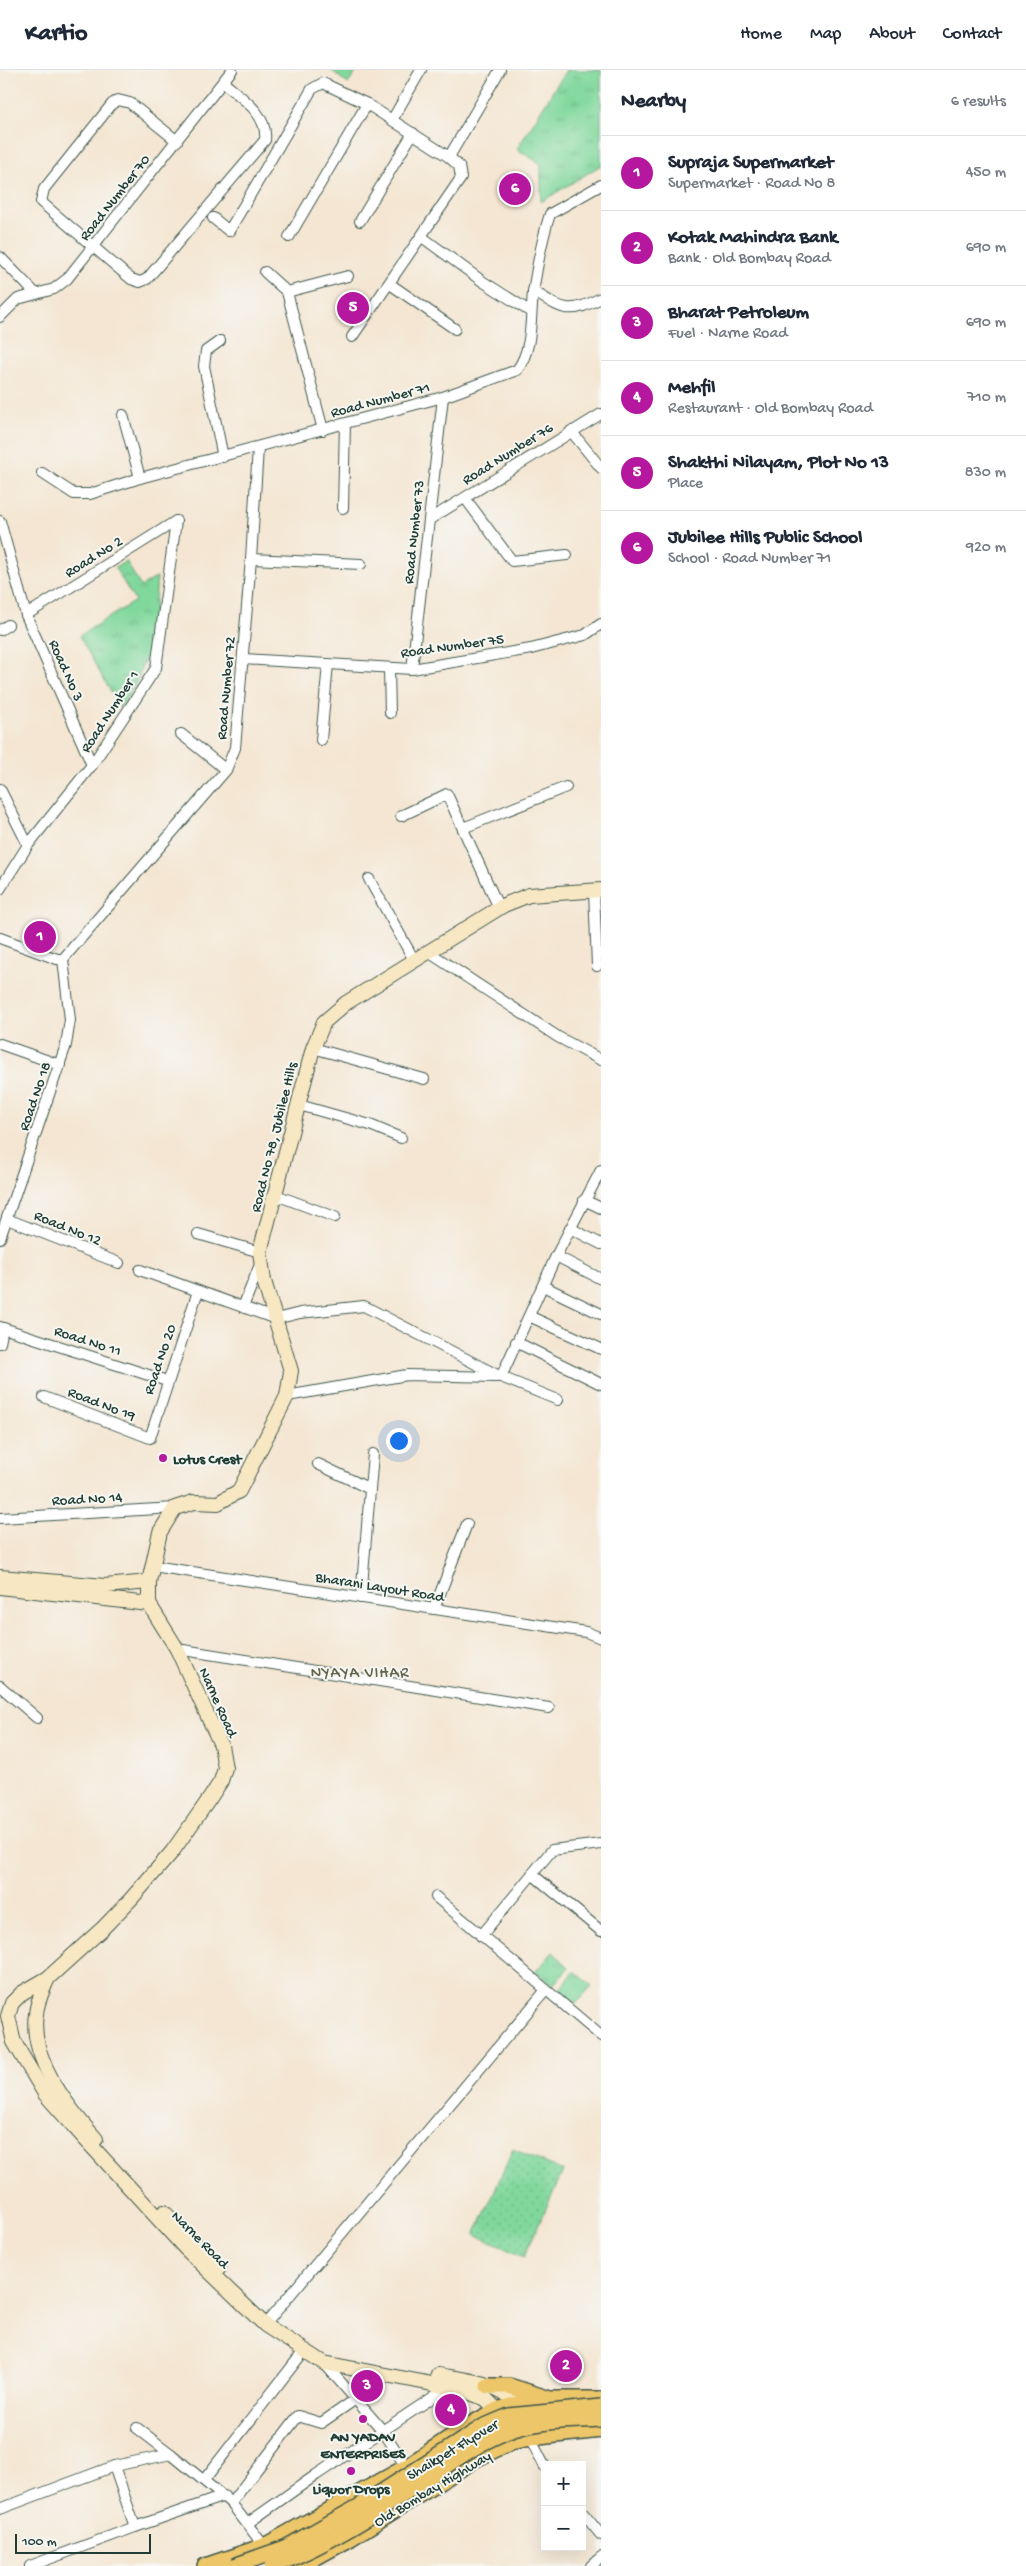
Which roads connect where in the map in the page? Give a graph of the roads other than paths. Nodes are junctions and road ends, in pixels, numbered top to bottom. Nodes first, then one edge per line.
1 (232, 70) edge
2 (421, 70) edge
3 (500, 70) edge
4 (223, 82) junction
5 (367, 104) junction
6 (392, 120) junction
7 (413, 133) junction
8 (177, 141) junction
9 (449, 158) junction
10 (601, 185) edge
11 (213, 218) dead end
12 (360, 221) dead end
13 (289, 237) dead end
14 (422, 237) junction
15 (93, 248) junction
16 (0, 257) edge
17 (265, 272) dead end
18 (348, 276) dead end
19 (390, 284) junction
20 (533, 291) junction
21 (287, 292) junction
22 (36, 294) junction
23 (601, 298) edge
24 (531, 312) junction
25 (0, 317) edge
26 (455, 329) dead end
27 (352, 337) dead end
28 (220, 341) dead end
29 (443, 397) junction
30 (601, 414) edge
31 (123, 416) dead end
32 (345, 424) junction
33 (323, 430) junction
34 (571, 431) junction
35 (258, 448) junction
36 (223, 457) junction
37 (601, 468) edge
38 (42, 473) dead end
39 (140, 478) junction
40 (465, 498) junction
41 (343, 508) dead end
42 (430, 519) junction
43 (0, 521) edge
44 (176, 522) joint
45 (567, 555) dead end
46 (251, 559) junction
47 (361, 564) dead end
48 (26, 615) junction
49 (601, 624) edge
50 (243, 659) junction
51 (328, 664) junction
52 (389, 668) junction
53 (412, 669) junction
54 (390, 713) dead end
55 (181, 734) dead end
56 (321, 740) dead end
57 (92, 765) junction
58 (226, 770) junction
59 (566, 787) dead end
60 (0, 789) edge
61 (401, 816) dead end
62 (463, 828) junction
63 (28, 845) junction
64 (369, 879) dead end
65 (0, 890) edge
66 (598, 890) edge
67 (499, 908) junction
68 (0, 938) edge
69 (427, 951) junction
70 (63, 959) junction
71 (414, 960) junction
72 (597, 966) dead end
73 (0, 1044) edge
74 (313, 1048) junction
75 (601, 1060) edge
76 (60, 1065) junction
77 (424, 1080) dead end
78 (299, 1105) junction
79 (401, 1138) dead end
80 (601, 1170) edge
81 (276, 1195) junction
82 (584, 1200) junction
83 (601, 1208) edge
84 (335, 1217) dead end
85 (7, 1219) junction
86 (570, 1228) junction
87 (198, 1234) dead end
88 (0, 1238) edge
89 (601, 1244) edge
90 (556, 1256) junction
91 (261, 1257) junction
92 (119, 1263) dead end
93 (140, 1270) dead end
94 (601, 1279) edge
95 (543, 1286) junction
96 (198, 1291) junction
97 (243, 1307) junction
98 (601, 1314) edge
99 (529, 1316) junction
100 (276, 1319) junction
101 (2, 1328) edge
102 (516, 1342) junction
103 (0, 1343) edge
104 (601, 1348) edge
105 (501, 1377) junction
106 (167, 1381) junction
107 (601, 1384) edge
108 (287, 1396) junction
109 (44, 1397) dead end
110 (558, 1400) dead end
111 (150, 1438) joint
112 (373, 1454) dead end
113 (318, 1464) dead end
114 (370, 1489) junction
115 (174, 1508) junction
116 (1, 1518) dead end
117 (467, 1524) dead end
118 (153, 1566) junction
119 (0, 1577) edge
120 (149, 1582) junction
121 (0, 1588) edge
122 (361, 1598) junction
123 (149, 1604) junction
124 (434, 1610) junction
125 (601, 1638) edge
126 (177, 1648) junction
127 (0, 1686) edge
128 (549, 1708) dead end
129 (37, 1718) dead end
130 (601, 1844) edge
131 (532, 1874) junction
132 (436, 1897) dead end
133 (601, 1931) edge
134 (481, 1936) junction
135 (48, 1978) junction
136 (546, 1990) junction
137 (601, 2036) edge
138 (269, 2320) junction
139 (304, 2352) junction
140 (324, 2363) junction
141 (450, 2386) junction
142 (488, 2386) junction
143 (356, 2399) junction
144 (549, 2399) junction
145 (601, 2399) edge
146 (518, 2404) junction
147 (601, 2407) edge
148 (497, 2410) junction
149 (601, 2420) edge
150 (137, 2428) dead end
151 (601, 2430) edge
152 (384, 2432) junction
153 (530, 2438) junction
154 (171, 2454) junction
155 (542, 2461) edge
156 (114, 2466) junction
157 (406, 2467) junction
158 (204, 2480) junction
159 (227, 2499) junction
160 (0, 2509) edge
161 (586, 2517) edge
162 (248, 2523) junction
163 (135, 2527) junction
164 (601, 2535) edge
165 (264, 2546) junction
166 (601, 2557) edge
167 (30, 2566) edge
168 (205, 2566) edge
169 (234, 2566) edge
170 (272, 2566) edge
171 (300, 2566) edge
172 (591, 2566) edge

1 - 4 street, Road Number 70
2 - 6 street
3 - 9 street
4 - 8 street, Road Number 70
4 - 15 street
5 - 6 street
5 - 11 street
5 - 13 street
6 - 7 street
7 - 9 street
7 - 12 street
8 - 15 street, Road Number 70
8 - 15 street
9 - 14 street
10 - 20 street, Road Number 71
14 - 19 street
14 - 24 street
15 - 22 street, Road Number 70
16 - 22 street
17 - 21 street
18 - 21 street
19 - 26 street
19 - 27 street
20 - 23 street
20 - 24 street, Road Number 71
21 - 33 street
22 - 25 street, Road Number 70
24 - 29 street, Road Number 71
28 - 36 street
29 - 32 street, Road Number 71
29 - 42 street, Road Number 73
30 - 34 street, Road Number 76
31 - 39 street
32 - 33 street, Road Number 71
32 - 41 street
33 - 35 street, Road Number 71
34 - 37 street
34 - 40 street, Road Number 76
35 - 36 street, Road Number 71
35 - 46 street, Road Number 72
36 - 39 street, Road Number 71
38 - 39 street, Road Number 71
40 - 42 street, Road Number 76
40 - 45 street
42 - 53 street, Road Number 73
43 - 48 street, Road No 3
44 - 48 street, Road No 2
44 - 57 street, Road Number 1
46 - 47 street
46 - 50 street, Road Number 72
48 - 57 street, Road No 3
49 - 53 street, Road Number 75
50 - 51 street, Road Number 75
50 - 58 street, Road Number 72
51 - 52 street, Road Number 75
51 - 56 street
52 - 53 street, Road Number 75
52 - 54 street
55 - 58 street
57 - 63 street, Road Number 1
58 - 70 street, Road Number 72
59 - 62 street
60 - 63 street
61 - 62 street
62 - 67 street
63 - 65 street, Road Number 1
64 - 71 street
66 - 67 main road, Road No 78, Jubilee Hills
66 - 72 street
67 - 69 main road, Road No 78, Jubilee Hills
68 - 70 street
69 - 71 main road, Road No 78, Jubilee Hills
69 - 75 street
70 - 76 street, Road No 18
71 - 74 main road, Road No 78, Jubilee Hills
73 - 76 street
74 - 77 street
74 - 78 main road, Road No 78, Jubilee Hills
76 - 85 street, Road No 18
78 - 79 street
78 - 81 main road, Road No 78, Jubilee Hills
80 - 82 street
81 - 84 street
81 - 91 main road, Road No 78, Jubilee Hills
82 - 83 street
82 - 86 street
85 - 88 street, Road No 18
85 - 92 street, Road No 12
86 - 89 street
86 - 90 street
87 - 91 street
90 - 94 street
90 - 95 street
91 - 97 street
91 - 100 main road, Road No 78, Jubilee Hills
93 - 96 street
95 - 98 street
95 - 99 street
96 - 97 street
96 - 106 street, Road No 20
97 - 100 street
99 - 102 street
99 - 104 street
100 - 105 street
100 - 108 main road, Road No 78, Jubilee Hills
101 - 103 street
101 - 106 street, Road No 11
102 - 105 street
102 - 107 street
105 - 108 street
105 - 110 street
106 - 111 street, Road No 20
108 - 115 main road, Road No 78, Jubilee Hills
109 - 111 street, Road No 19
112 - 114 street
113 - 114 street
114 - 122 street
115 - 116 street, Road No 14
115 - 118 main road
117 - 124 street
118 - 120 main road
118 - 122 street, Bharani Layout Road
119 - 120 main road
120 - 123 main road
121 - 123 main road
122 - 124 street, Bharani Layout Road
123 - 126 main road, Narne Road
124 - 125 street, Bharani Layout Road
126 - 128 street
126 - 135 main road, Narne Road
127 - 129 street
130 - 131 street
131 - 133 street
131 - 134 street
132 - 134 street
134 - 136 street
135 - 138 main road, Narne Road
135 - 139 main road, Narne Road
136 - 137 street
136 - 138 street
138 - 142 main road, Narne Road
139 - 140 main road, Narne Road
139 - 158 street
140 - 141 main road, Narne Road
140 - 143 street
141 - 148 main road, Narne Road
141 - 152 street
142 - 144 main road
142 - 146 main road, Narne Road
143 - 152 street
143 - 159 street
144 - 145 main road
144 - 146 main road
146 - 148 main road
146 - 153 main road
147 - 169 main road, Shaikpet Flyover, bridge
148 - 157 main road
149 - 170 main road, Shaikpet Flyover, bridge
150 - 154 street
151 - 153 main road, Old Bombay Highway
152 - 157 street
152 - 162 street
153 - 155 street
153 - 171 main road, Old Bombay Highway
154 - 156 street
154 - 158 street
156 - 160 street
156 - 163 street
157 - 165 main road
158 - 159 street
159 - 162 street
159 - 163 street
161 - 164 street
162 - 165 street
163 - 167 street
165 - 168 main road
166 - 172 street

